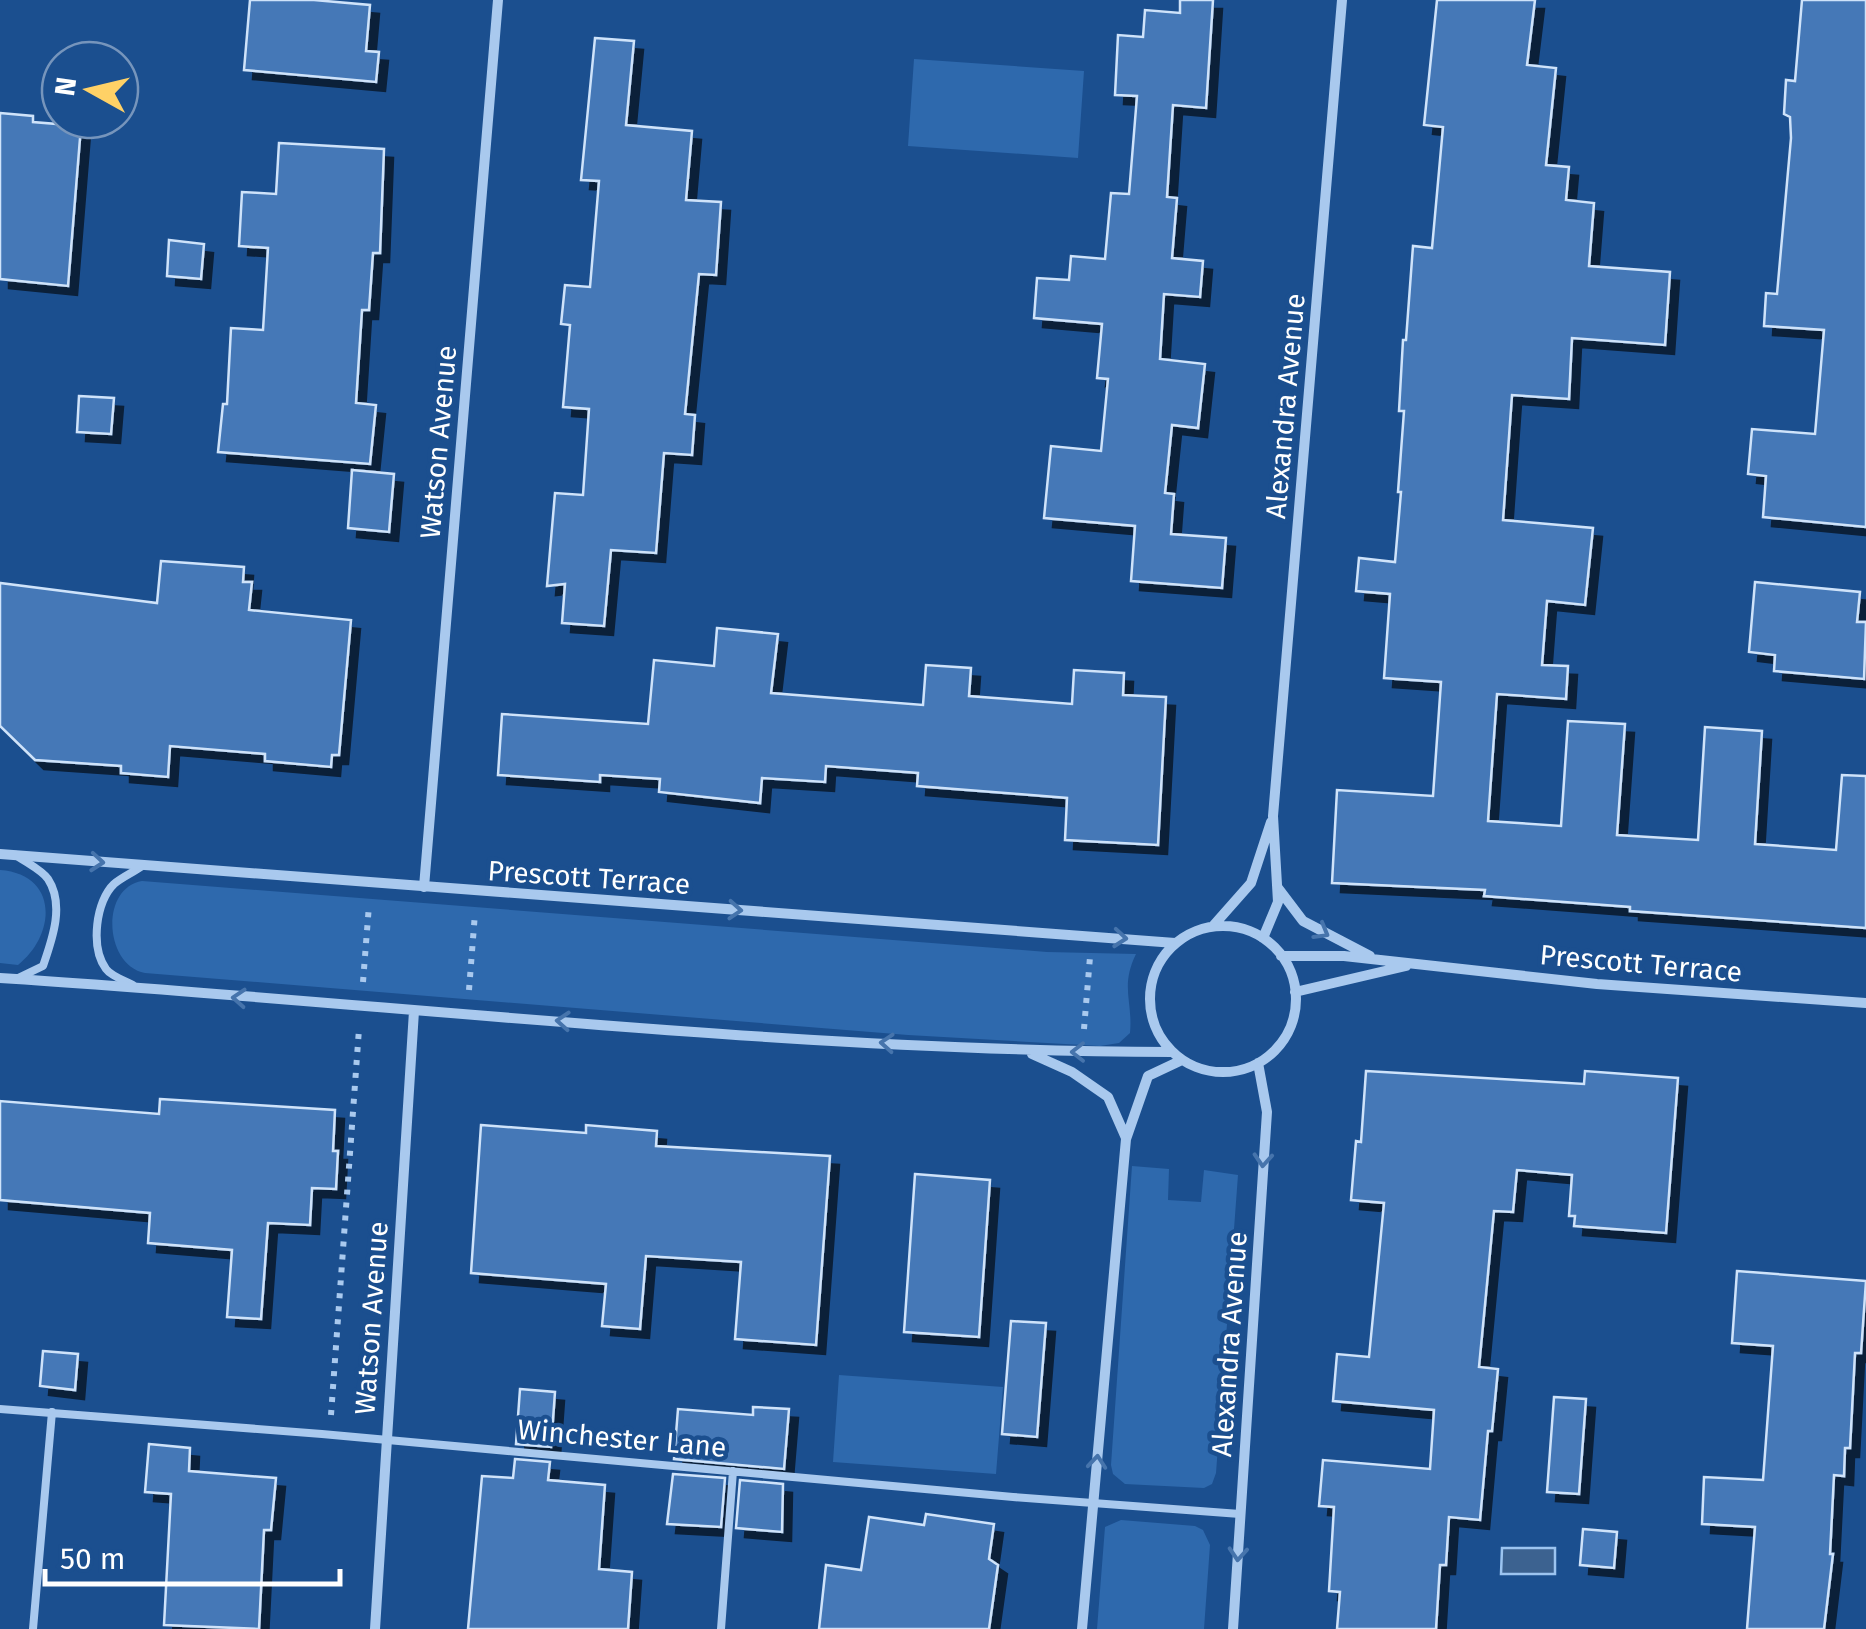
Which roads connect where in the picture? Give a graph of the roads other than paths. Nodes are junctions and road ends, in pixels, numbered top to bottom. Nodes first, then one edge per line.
1 (498, 0) edge
2 (1342, 0) edge
3 (1273, 816) junction
4 (0, 854) edge
5 (16, 855) junction
6 (144, 866) junction
7 (424, 887) junction
8 (1277, 887) junction
9 (1214, 926) junction
10 (1263, 938) junction
11 (1176, 943) junction
12 (1281, 956) junction
13 (1380, 960) junction
14 (1412, 964) junction
15 (0, 978) edge
16 (16, 978) junction
17 (142, 990) junction
18 (1294, 992) junction
19 (1866, 1003) edge
20 (414, 1011) junction
21 (1026, 1052) junction
22 (1172, 1052) junction
23 (1182, 1060) junction
24 (1258, 1064) junction
25 (1126, 1139) junction
26 (0, 1409) edge
27 (52, 1412) junction
28 (385, 1440) junction
29 (733, 1470) junction
30 (1093, 1503) junction
31 (1240, 1514) junction
32 (33, 1629) edge
33 (375, 1629) edge
34 (721, 1629) edge
35 (1082, 1629) edge
36 (1233, 1629) edge

1 - 7 street, Watson Avenue
2 - 3 street, Alexandra Avenue
3 - 8 street, Alexandra Avenue
3 - 9 street, Alexandra Avenue
4 - 5 street, Prescott Terrace
5 -> 6 street, Prescott Terrace
5 - 16 lane
6 - 7 street, Prescott Terrace
6 - 17 lane
7 -> 11 street, Prescott Terrace
8 - 10 street, Alexandra Avenue
8 -> 13 street
9 - 10 street
9 - 11 street
10 - 12 street
11 - 22 street
12 - 13 street, Prescott Terrace
12 - 18 street
13 - 14 street, Prescott Terrace
14 - 18 street, Prescott Terrace
14 - 19 street, Prescott Terrace
15 - 16 street
16 - 17 street
20 -> 17 street
18 - 24 street
21 -> 20 street
20 - 28 street, Watson Avenue
22 -> 21 street
21 - 25 street
22 - 23 street
23 - 24 street
23 - 25 street
24 -> 31 street, Alexandra Avenue
30 -> 25 street
26 - 27 lane, Winchester Lane
27 - 28 lane, Winchester Lane
27 - 32 lane
28 - 29 lane, Winchester Lane
28 - 33 street, Watson Avenue
29 - 30 lane, Winchester Lane
29 - 34 lane
30 - 31 lane, Winchester Lane
30 - 35 street
31 -> 36 street, Alexandra Avenue

